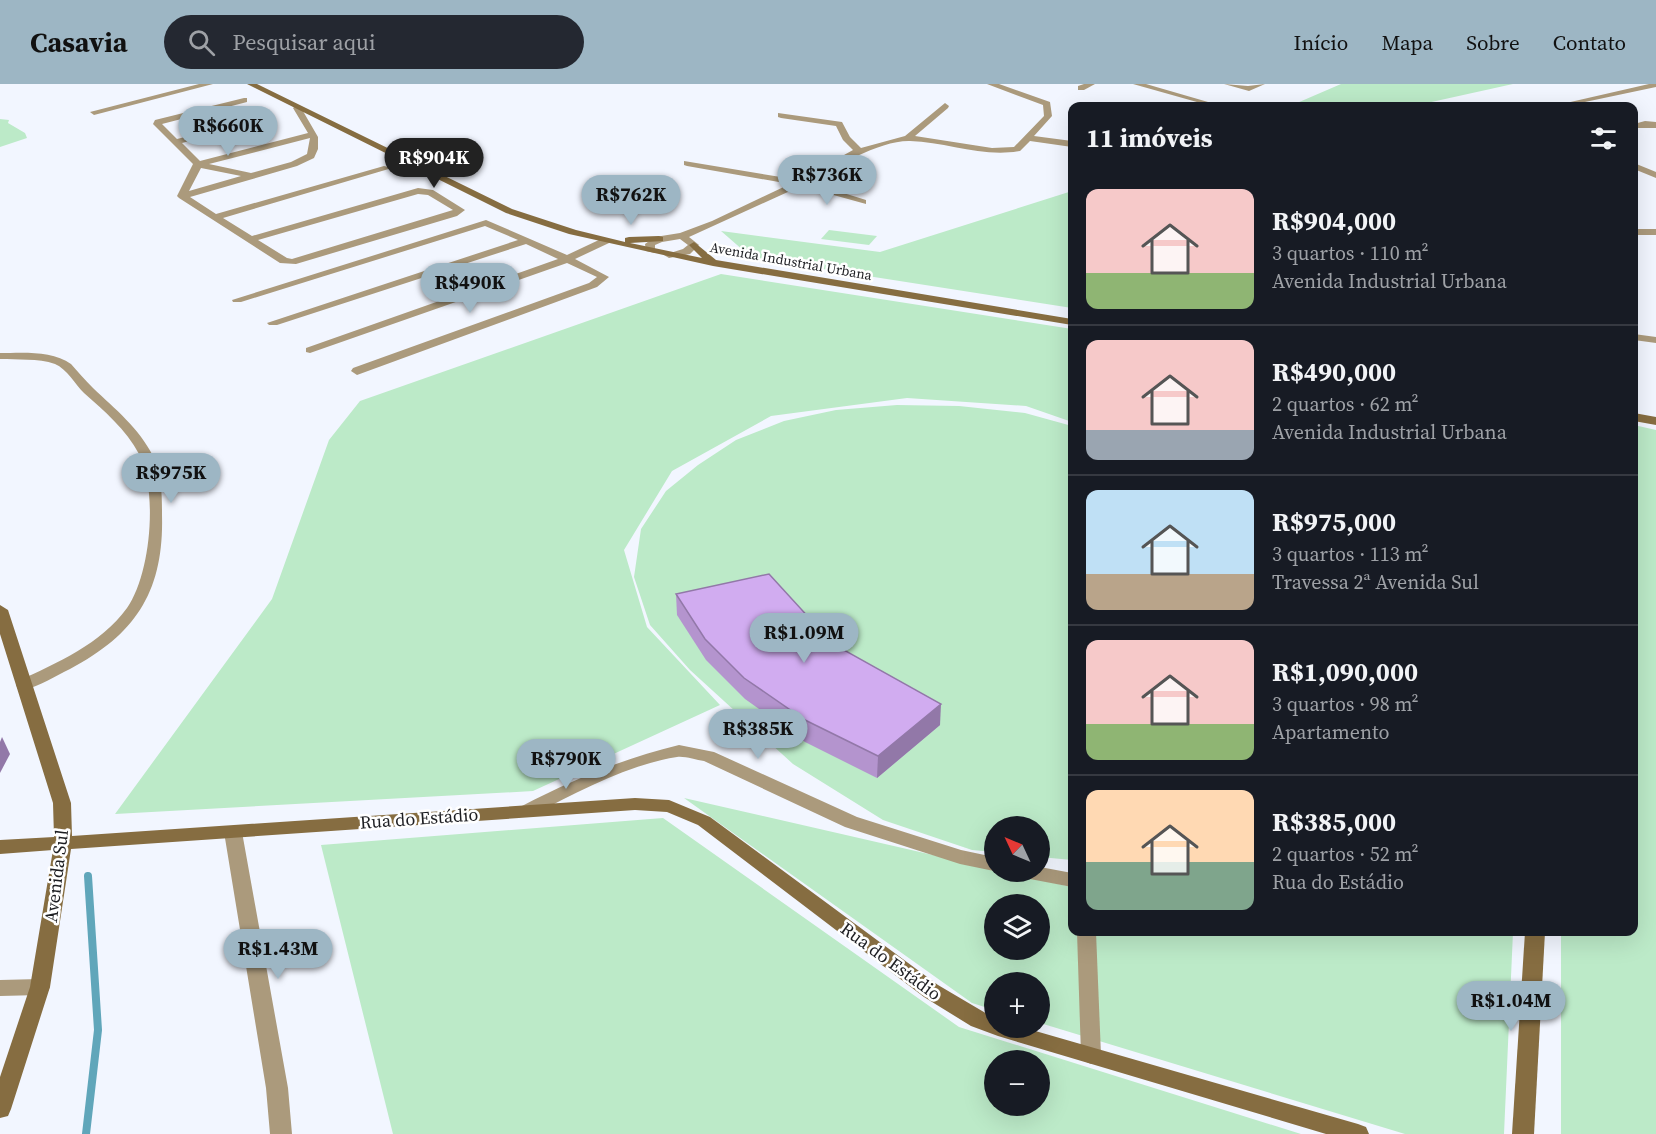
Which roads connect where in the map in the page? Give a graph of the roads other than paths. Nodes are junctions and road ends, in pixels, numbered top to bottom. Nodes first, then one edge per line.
1 (209, 84) edge
2 (251, 84) edge
3 (991, 84) edge
4 (1090, 84) edge
5 (1137, 84) edge
6 (1228, 84) edge
7 (1261, 84) edge
8 (1656, 85) edge
9 (1081, 88) dead end
10 (244, 100) dead end
11 (1204, 102) dead end
12 (1582, 102) edge
13 (945, 106) dead end
14 (297, 108) junction
15 (93, 112) dead end
16 (780, 115) dead end
17 (318, 117) junction
18 (264, 120) dead end
19 (305, 122) junction
20 (1638, 125) edge
21 (1656, 125) edge
22 (313, 134) junction
23 (908, 138) junction
24 (1029, 138) junction
25 (176, 142) junction
26 (1068, 143) edge
27 (859, 151) junction
28 (687, 163) dead end
29 (198, 164) junction
30 (387, 168) dead end
31 (1638, 168) edge
32 (1656, 175) edge
33 (251, 176) junction
34 (800, 183) junction
35 (182, 196) junction
36 (863, 202) dead end
37 (215, 217) junction
38 (1638, 232) edge
39 (1656, 232) edge
40 (682, 236) junction
41 (592, 238) junction
42 (252, 239) junction
43 (658, 239) junction
44 (527, 240) junction
45 (605, 241) junction
46 (694, 245) junction
47 (651, 251) junction
48 (669, 255) junction
49 (560, 257) junction
50 (713, 263) junction
51 (237, 300) dead end
52 (1068, 321) edge
53 (273, 323) dead end
54 (1638, 338) edge
55 (1656, 340) edge
56 (310, 350) dead end
57 (0, 356) edge
58 (357, 371) dead end
59 (1638, 418) edge
60 (1656, 421) edge
61 (0, 610) edge
62 (24, 685) junction
63 (528, 810) junction
64 (233, 832) junction
65 (63, 842) junction
66 (0, 847) edge
67 (984, 862) edge
68 (1050, 876) edge
69 (1068, 879) edge
70 (1086, 936) edge
71 (1535, 936) edge
72 (40, 987) junction
73 (0, 988) edge
74 (984, 1022) edge
75 (1033, 1038) edge
76 (1091, 1055) junction
77 (0, 1108) edge
78 (281, 1134) edge
79 (1358, 1134) edge
80 (1523, 1134) edge

1 - 15 street
2 - 14 street, Avenida Industrial Urbana
3 - 24 street
4 - 9 street
5 - 11 street
6 - 7 street
8 - 12 street
10 - 25 street
13 - 23 street
14 - 17 street, Avenida Industrial Urbana
14 - 19 street
16 - 27 street
17 - 19 street
17 - 41 street, Avenida Industrial Urbana
18 - 25 street
19 - 22 street
20 - 21 street
22 - 29 street
22 - 33 street
23 - 24 street
23 - 27 street
24 - 26 street
25 - 29 street
27 - 34 street
28 - 34 street
29 - 33 street
29 - 35 street
30 - 37 street
31 - 32 street
33 - 35 street
34 - 36 street
34 - 40 street
35 - 37 street
37 - 42 street
38 - 39 street
40 - 43 street
40 - 46 street
41 - 45 street, Avenida Industrial Urbana
41 - 49 street
42 - 42 street
43 - 45 street
43 - 47 street
44 - 49 street
44 - 51 street
44 - 53 street
45 - 47 street, Avenida Industrial Urbana
45 - 49 street
46 - 48 street
46 - 50 street
47 - 48 street, Avenida Industrial Urbana
48 - 50 street, Avenida Industrial Urbana
49 - 56 street
49 - 58 street
50 - 52 street, Avenida Industrial Urbana
54 - 55 street
57 - 62 street
59 - 60 street
61 - 62 street, Avenida Sul
62 - 65 street, Avenida Sul
63 - 64 street, Rua do Estádio
63 - 67 street
63 - 74 street, Rua do Estádio
64 - 65 street, Rua do Estádio
64 - 78 street
65 - 66 street, Rua do Estádio
65 - 72 street, Avenida Sul
68 - 69 street
70 - 76 street
71 - 80 street
72 - 73 street
72 - 77 street, Avenida Sul
75 - 76 street, Rua do Estádio
76 - 79 street, Rua do Estádio

